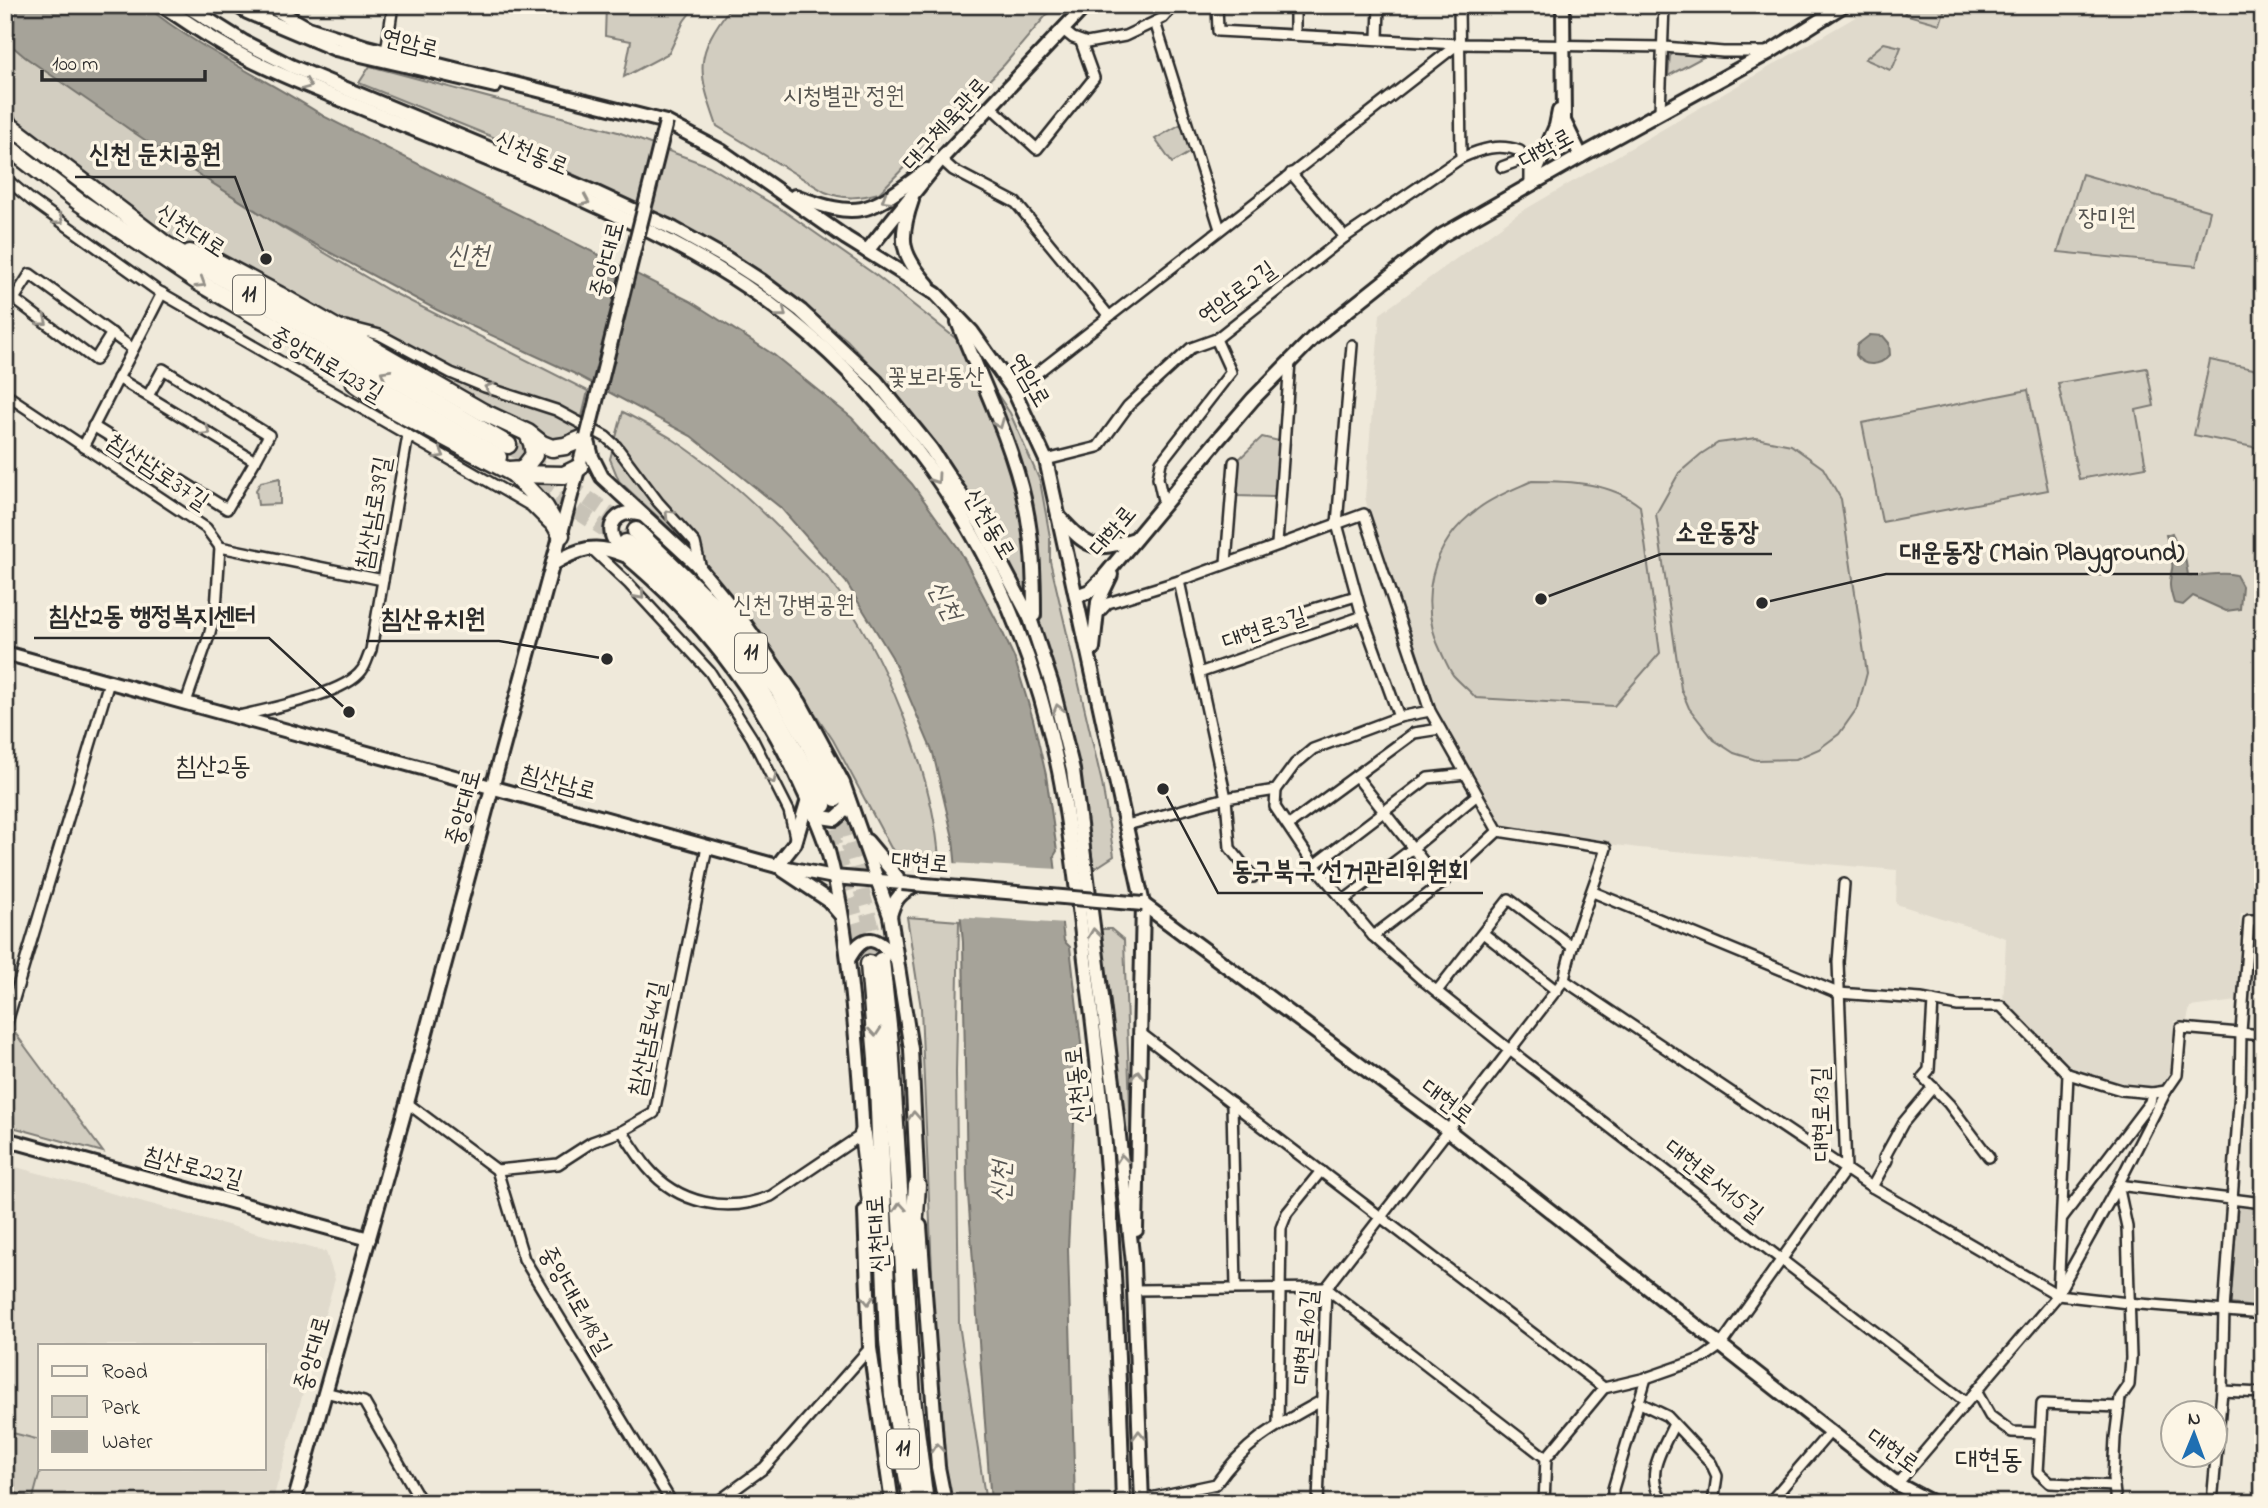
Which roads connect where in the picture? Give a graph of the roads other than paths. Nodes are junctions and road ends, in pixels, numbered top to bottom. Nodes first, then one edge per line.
1 (162, 5) edge
2 (184, 5) edge
3 (236, 5) edge
4 (268, 5) edge
5 (393, 5) edge
6 (1086, 5) edge
7 (1174, 5) edge
8 (1217, 5) edge
9 (1295, 5) edge
10 (1379, 5) edge
11 (1460, 5) edge
12 (1563, 5) edge
13 (1664, 5) edge
14 (1844, 5) edge
15 (1155, 22) junction
16 (1062, 30) junction
17 (1295, 35) junction
18 (1378, 38) junction
19 (1081, 42) junction
20 (1458, 44) junction
21 (1563, 45) junction
22 (1664, 47) junction
23 (386, 52) junction
24 (1769, 52) junction
25 (1563, 86) junction
26 (582, 100) junction
27 (991, 107) junction
28 (1660, 111) junction
29 (5, 121) edge
30 (666, 121) junction
31 (9, 149) edge
32 (1520, 151) dead end
33 (1581, 156) junction
34 (1461, 158) junction
35 (941, 159) junction
36 (1502, 167) dead end
37 (1291, 173) junction
38 (5, 178) edge
39 (1531, 183) junction
40 (775, 188) junction
41 (914, 193) junction
42 (1220, 229) junction
43 (1345, 237) junction
44 (166, 245) junction
45 (867, 251) junction
46 (162, 293) junction
47 (936, 294) junction
48 (955, 315) junction
49 (1109, 316) junction
50 (328, 323) junction
51 (112, 334) junction
52 (1216, 338) junction
53 (1352, 345) dead end
54 (134, 349) junction
55 (1290, 361) junction
56 (118, 378) junction
57 (1014, 391) junction
58 (5, 394) edge
59 (148, 396) junction
60 (93, 426) junction
61 (527, 433) junction
62 (408, 435) junction
63 (587, 437) junction
64 (83, 447) junction
65 (1046, 460) junction
66 (255, 461) junction
67 (506, 462) junction
68 (1234, 462) dead end
69 (580, 467) junction
70 (1164, 505) junction
71 (643, 515) junction
72 (1058, 516) junction
73 (1337, 524) junction
74 (561, 535) junction
75 (1136, 538) junction
76 (629, 543) junction
77 (1277, 544) junction
78 (220, 547) junction
79 (591, 548) junction
80 (1226, 563) junction
81 (553, 564) junction
82 (1115, 565) junction
83 (702, 571) junction
84 (383, 580) junction
85 (1108, 580) junction
86 (1179, 581) junction
87 (1076, 596) junction
88 (1356, 596) junction
89 (1125, 597) junction
90 (1300, 613) dead end
91 (1096, 617) junction
92 (1363, 617) junction
93 (1030, 618) junction
94 (1017, 626) junction
95 (5, 653) edge
96 (1091, 663) junction
97 (1199, 673) junction
98 (109, 682) junction
99 (186, 702) junction
100 (1430, 711) junction
101 (238, 717) junction
102 (1399, 717) junction
103 (1440, 729) junction
104 (1466, 774) junction
105 (1356, 776) junction
106 (492, 788) junction
107 (1276, 790) junction
108 (1477, 795) junction
109 (1226, 798) junction
110 (829, 800) junction
111 (1382, 811) junction
112 (1127, 825) junction
113 (1289, 825) junction
114 (1498, 831) junction
115 (863, 836) junction
116 (795, 844) junction
117 (707, 847) junction
118 (1413, 848) junction
119 (1314, 865) junction
120 (777, 866) junction
121 (834, 877) junction
122 (1253, 877) dead end
123 (876, 881) junction
124 (1441, 884) junction
125 (1844, 884) dead end
126 (902, 888) junction
127 (1593, 892) junction
128 (1344, 900) junction
129 (1143, 904) junction
130 (890, 916) junction
131 (842, 918) junction
132 (2263, 920) edge
133 (1483, 933) junction
134 (1373, 936) junction
135 (1571, 946) junction
136 (848, 960) junction
137 (882, 962) junction
138 (1564, 980) junction
139 (1437, 991) junction
140 (1556, 991) junction
141 (1838, 993) junction
142 (1933, 1001) junction
143 (5, 1029) edge
144 (1139, 1032) junction
145 (2241, 1032) junction
146 (2263, 1035) edge
147 (1511, 1051) junction
148 (2068, 1074) junction
149 (1933, 1087) junction
150 (2166, 1091) junction
151 (2152, 1093) junction
152 (1232, 1102) junction
153 (407, 1104) junction
154 (622, 1131) junction
155 (1449, 1131) junction
156 (863, 1134) junction
157 (5, 1139) edge
158 (1989, 1157) dead end
159 (1846, 1169) junction
160 (497, 1170) junction
161 (1321, 1171) junction
162 (917, 1185) junction
163 (2118, 1185) junction
164 (1872, 1187) junction
165 (2231, 1199) junction
166 (2263, 1202) edge
167 (1381, 1217) junction
168 (2061, 1219) junction
169 (369, 1239) junction
170 (1781, 1259) junction
171 (1236, 1287) junction
172 (1281, 1288) junction
173 (1326, 1288) junction
174 (1135, 1290) junction
175 (2058, 1295) junction
176 (2127, 1303) junction
177 (2224, 1310) junction
178 (2263, 1314) edge
179 (908, 1332) junction
180 (888, 1340) junction
181 (1720, 1346) junction
182 (870, 1348) junction
183 (1646, 1378) junction
184 (1604, 1388) junction
185 (1976, 1391) junction
186 (2222, 1391) junction
187 (326, 1392) junction
188 (2263, 1394) edge
189 (1321, 1401) junction
190 (1638, 1402) junction
191 (1966, 1402) junction
192 (2119, 1407) junction
193 (1674, 1423) junction
194 (1278, 1425) junction
195 (1830, 1432) junction
196 (2040, 1433) junction
197 (1546, 1458) junction
198 (1896, 1484) junction
199 (2114, 1486) junction
200 (1142, 1501) edge
201 (294, 1503) edge
202 (422, 1503) edge
203 (672, 1503) edge
204 (716, 1503) edge
205 (892, 1503) edge
206 (912, 1503) edge
207 (925, 1503) edge
208 (945, 1503) edge
209 (1123, 1503) edge
210 (1318, 1503) edge
211 (1544, 1503) edge
212 (1613, 1503) edge
213 (1665, 1503) edge
214 (1713, 1503) edge
215 (1769, 1503) edge
216 (1933, 1503) edge
217 (2116, 1503) edge
218 (2212, 1503) edge

1 -> 94 main road, 신천동로
2 - 93 main road, 신천동로
3 - 26 main road, 연암로
4 - 23 main road, 연암로
5 - 23 street
6 - 16 main road, 대구체육관로
7 - 15 street
8 - 17 street
9 - 17 street
10 - 18 street
11 - 20 street
12 - 21 main road
13 - 22 street
14 - 24 main road, 대학로
15 - 19 street
15 - 42 street
16 - 19 street
16 - 27 main road, 대구체육관로
17 - 18 street
18 - 20 street
19 - 27 street
20 - 21 street
20 - 34 street
20 - 37 street
21 - 22 street
21 - 25 main road
22 - 24 street
22 - 28 street
23 - 26 main road, 연암로
24 - 28 main road, 대학로
25 - 33 main road
25 - 39 main road
26 - 30 main road, 연암로
27 - 35 main road, 대구체육관로
28 - 33 main road, 대학로
29 - 44 highway, 신천대로 / 11
30 - 40 main road, 연암로
30 - 63 main road, 중앙대로, bridge
31 -> 67 highway, 신천대로 / 11
32 - 34 street, 연암로2길
33 - 39 main road, 대학로
34 - 43 street, 연암로2길
35 -> 40 main road
35 - 41 main road, 대구체육관로
35 - 49 street
36 - 39 street
37 - 42 street
37 - 43 street
38 -> 46 street, 중앙대로123길
39 - 55 main road, 대학로
40 - 45 main road, 연암로
41 - 45 main road, 대구체육관로
41 - 47 main road
42 - 49 street
43 - 52 street, 연암로2길
44 - 50 highway
67 -> 44 highway, 신천대로 / 11
45 - 47 main road, 연암로
46 - 54 street
46 - 62 street, 중앙대로123길
47 - 48 main road, 연암로
48 - 57 main road, 연암로
48 -> 93 main road
49 - 57 street
50 - 61 highway
83 -> 50 street
51 -> 51 street
51 - 54 street
52 - 65 street, 연암로2길
52 - 70 street
53 - 73 street
54 - 56 street
55 - 70 main road, 대학로
55 - 77 street
56 - 59 street
56 - 60 street
57 - 65 main road, 연암로
58 - 64 street, 침산남로37길
59 -> 66 street
59 - 66 street
60 - 64 street
60 - 66 street
61 - 63 highway
61 - 67 highway
62 -> 74 street, 중앙대로123길
62 - 84 street, 침산남로39길
63 - 69 main road, 중앙대로
63 - 71 main road
64 - 78 street, 침산남로37길
65 - 72 main road, 연암로
67 - 69 highway
67 - 74 highway
68 - 80 street
69 - 74 main road, 중앙대로
70 - 75 main road, 대학로
71 - 76 main road
71 - 83 main road
72 - 75 main road
72 - 87 main road, 연암로
73 - 77 street
73 - 88 street
73 - 100 street
74 - 81 main road, 중앙대로
75 - 82 main road, 대학로
76 - 79 main road
76 - 110 highway, 11
77 - 80 street
78 - 84 street
78 - 99 street
79 - 81 main road
79 -> 116 street
80 - 86 street
81 - 106 main road, 중앙대로
82 - 85 main road
82 - 87 main road, 대학로
83 - 110 main road
84 - 101 street, 침산남로39길
85 - 89 street
85 - 91 main road
86 - 89 street
86 - 97 street
87 - 96 main road, 연암로
88 - 90 street
88 - 92 street
89 - 91 street
91 - 96 main road
92 - 97 street, 대현로3길
92 - 102 street
93 - 94 main road
174 -> 93 main road, 신천동로
94 - 209 main road, 신천동로
95 - 98 main road, 침산남로
96 - 112 main road, 연암로
97 - 109 street, 대현로3길
98 - 99 main road, 침산남로
98 - 143 street
99 - 101 main road, 침산남로
100 - 102 street
100 - 103 street
101 - 106 main road, 침산남로
102 - 107 street
103 - 104 street
103 - 105 street
104 - 108 street
104 - 111 street
105 - 111 street
105 - 113 street
106 - 117 main road, 침산남로
106 - 153 main road, 중앙대로
107 - 109 street
107 - 113 street, 대현로서15길
108 - 114 street
108 - 118 street
109 - 112 street
109 - 122 street, 대현로3길
110 - 115 main road
110 - 116 main road
110 - 121 main road
111 - 118 street
111 - 119 street
112 - 129 main road, 연암로
113 - 119 street, 대현로서15길
114 - 124 street
114 - 127 street
115 - 123 main road
115 - 126 main road
116 - 120 main road
117 - 120 main road, 침산남로
117 - 154 street, 침산남로44길
118 - 124 street
118 - 128 street
119 - 128 street, 대현로서15길
120 - 121 main road, 침산남로
120 - 131 main road
121 - 123 main road, 대현로
121 - 131 main road
123 - 126 main road, 대현로
123 - 130 main road
124 - 134 street
125 - 141 street, 대현로13길
126 - 129 main road, 대현로, bridge
126 - 130 main road
127 - 135 street
127 - 141 street
128 - 134 street, 대현로서15길
129 - 144 main road, 연암로
129 - 155 main road, 대현로
130 - 137 main road
131 - 136 main road
132 - 145 street
133 - 135 street
133 - 139 street
133 - 140 street
134 - 139 street, 대현로서15길
135 - 138 street
136 - 137 main road
136 - 156 main road
162 -> 137 main road
179 -> 137 highway, 신천대로
137 -> 180 highway, 신천대로
138 - 140 street, 대현로10길
138 - 159 street
139 - 147 street, 대현로서15길
140 - 147 street, 대현로10길
141 - 142 street
141 - 159 street, 대현로13길
142 - 148 street
142 - 149 street
144 - 152 street
174 -> 144 main road, 연암로
145 - 146 street
145 - 150 street
145 - 165 street
147 - 155 street, 대현로10길
147 - 170 street, 대현로서15길
148 - 151 street
148 - 168 street
149 - 158 street
149 - 164 street
150 - 151 street
150 - 163 street
151 - 168 street
152 - 161 street
152 - 171 street
153 - 160 street
153 - 169 main road, 중앙대로
154 - 156 street
154 - 160 street, 침산남로44길
155 - 167 street, 대현로10길
155 - 181 main road, 대현로
156 - 180 highway
156 -> 182 main road
157 - 169 main road, 침산로22길
159 - 164 street
159 - 170 street, 대현로13길
160 - 203 street, 중앙대로118길
161 - 167 street
161 - 172 street
162 - 179 highway
208 -> 162 main road
163 - 165 street
163 - 175 street
163 - 176 street
164 - 175 street
165 - 166 street
165 - 177 street
167 - 173 street, 대현로10길
167 - 184 street
168 - 175 street
169 - 187 main road, 중앙대로
170 - 181 street, 대현로13길
170 - 191 street, 대현로서15길
171 - 172 street
171 - 174 street
172 - 173 street
172 - 194 street
173 - 189 street, 대현로10길
173 - 197 street
200 -> 174 main road, 신천동로
175 - 176 street
175 - 185 street
176 - 177 street
176 - 192 street
177 - 178 street
177 - 186 street
179 - 207 highway, 신천대로 / 11
180 - 206 highway, 신천대로 / 11
181 - 183 street
181 - 195 main road, 대현로
182 - 204 street
182 - 205 main road
183 - 184 street
183 - 190 street
184 - 197 street
185 - 191 street
185 - 196 street
186 - 188 street
186 - 218 street
187 - 201 main road, 중앙대로
187 - 202 street
189 - 194 street, 신천동로
189 - 210 street, 대현로10길
190 - 193 street
190 - 212 street
191 - 198 street
192 - 196 street
192 - 199 street
193 - 213 street
193 - 214 street
194 - 200 street, 신천동로
195 - 198 main road, 대현로
195 - 215 street
196 - 199 street
197 - 211 street
198 - 216 main road, 대현로
199 - 217 street

